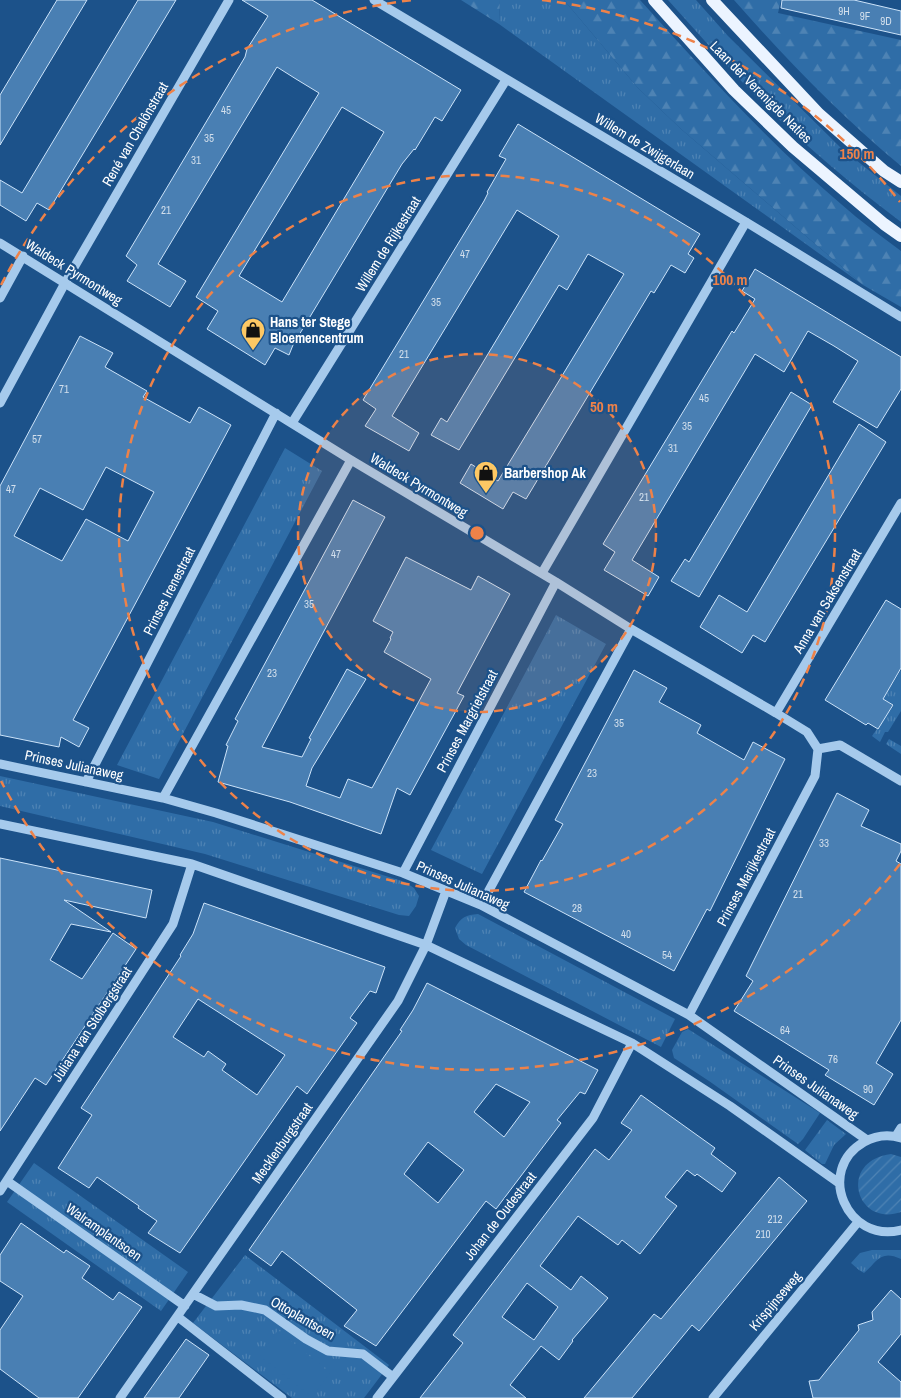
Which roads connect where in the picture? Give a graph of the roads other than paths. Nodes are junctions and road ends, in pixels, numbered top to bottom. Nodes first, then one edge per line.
1 (228, 0) edge
2 (374, 0) edge
3 (654, 0) edge
4 (712, 0) edge
5 (506, 80) junction
6 (901, 182) edge
7 (746, 222) junction
8 (901, 236) edge
9 (0, 243) edge
10 (23, 256) junction
11 (65, 283) junction
12 (0, 298) edge
13 (901, 317) edge
14 (0, 403) edge
15 (276, 413) junction
16 (292, 423) junction
17 (351, 460) junction
18 (901, 504) edge
19 (542, 573) junction
20 (556, 582) junction
21 (631, 629) junction
22 (776, 712) junction
23 (818, 749) junction
24 (0, 764) edge
25 (901, 781) edge
26 (86, 782) junction
27 (163, 798) junction
28 (0, 824) edge
29 (192, 864) junction
30 (403, 873) junction
31 (446, 892) junction
32 (481, 905) junction
33 (426, 945) junction
34 (689, 1015) junction
35 (632, 1043) junction
36 (901, 1128) edge
37 (898, 1137) edge
38 (867, 1140) junction
39 (7, 1181) junction
40 (839, 1183) junction
41 (0, 1191) edge
42 (858, 1222) junction
43 (901, 1230) edge
44 (193, 1294) junction
45 (185, 1306) junction
46 (178, 1317) junction
47 (393, 1377) junction
48 (120, 1398) edge
49 (282, 1398) edge
50 (377, 1398) edge
51 (713, 1398) edge

1 - 11 street, René van Chalônstraat
2 - 5 street, Willem de Zwijgerlaan
3 - 8 main road, Laan der Verenigde Naties
4 - 6 main road, Laan der Verenigde Naties
5 - 7 street, Willem de Zwijgerlaan
5 - 16 street, Willem de Rijkestraat
7 - 13 street, Willem de Zwijgerlaan
7 - 19 street
9 - 10 street, Waldeck Pyrmontweg
10 - 11 street, Waldeck Pyrmontweg
10 - 12 street
11 - 14 street, René van Chalônstraat
11 - 15 street, Waldeck Pyrmontweg
15 - 16 street, Waldeck Pyrmontweg
15 - 26 street, Prinses Irenestraat
16 - 17 street, Waldeck Pyrmontweg
17 - 19 street, Waldeck Pyrmontweg
17 - 27 street
18 - 22 street, Anna van Saksenstraat
19 - 20 street, Waldeck Pyrmontweg
20 - 21 street, Waldeck Pyrmontweg
20 - 30 street, Prinses Margrietstraat
21 - 22 street, Waldeck Pyrmontweg
21 - 32 street
22 - 23 street, Waldeck Pyrmontweg
23 - 25 street
23 - 34 street, Prinses Marijkestraat
24 - 26 street, Prinses Julianaweg
26 - 27 street, Prinses Julianaweg
27 - 30 street, Prinses Julianaweg
28 - 29 street
29 - 33 street
29 - 39 street, Juliana van Stolbergstraat
30 - 31 street, Prinses Julianaweg
31 - 32 street, Prinses Julianaweg
31 - 33 street, Mecklenburgstraat
32 - 34 street, Prinses Julianaweg
33 - 35 street
33 - 44 street, Mecklenburgstraat
34 - 38 street, Prinses Julianaweg
35 - 40 street
35 - 47 street, Johan de Oudestraat
36 - 37 street
37 - 38 street
38 - 40 street
39 - 41 street, Juliana van Stolbergstraat
39 - 45 street, Walramplantsoen
40 - 42 street
42 - 43 street
42 - 51 street, Krispijnseweg
44 - 45 street, Mecklenburgstraat
44 - 47 street, Ottoplantsoen
45 - 46 street, Mecklenburgstraat
46 - 48 street, Mecklenburgstraat
46 - 49 street
47 - 50 street, Johan de Oudestraat

